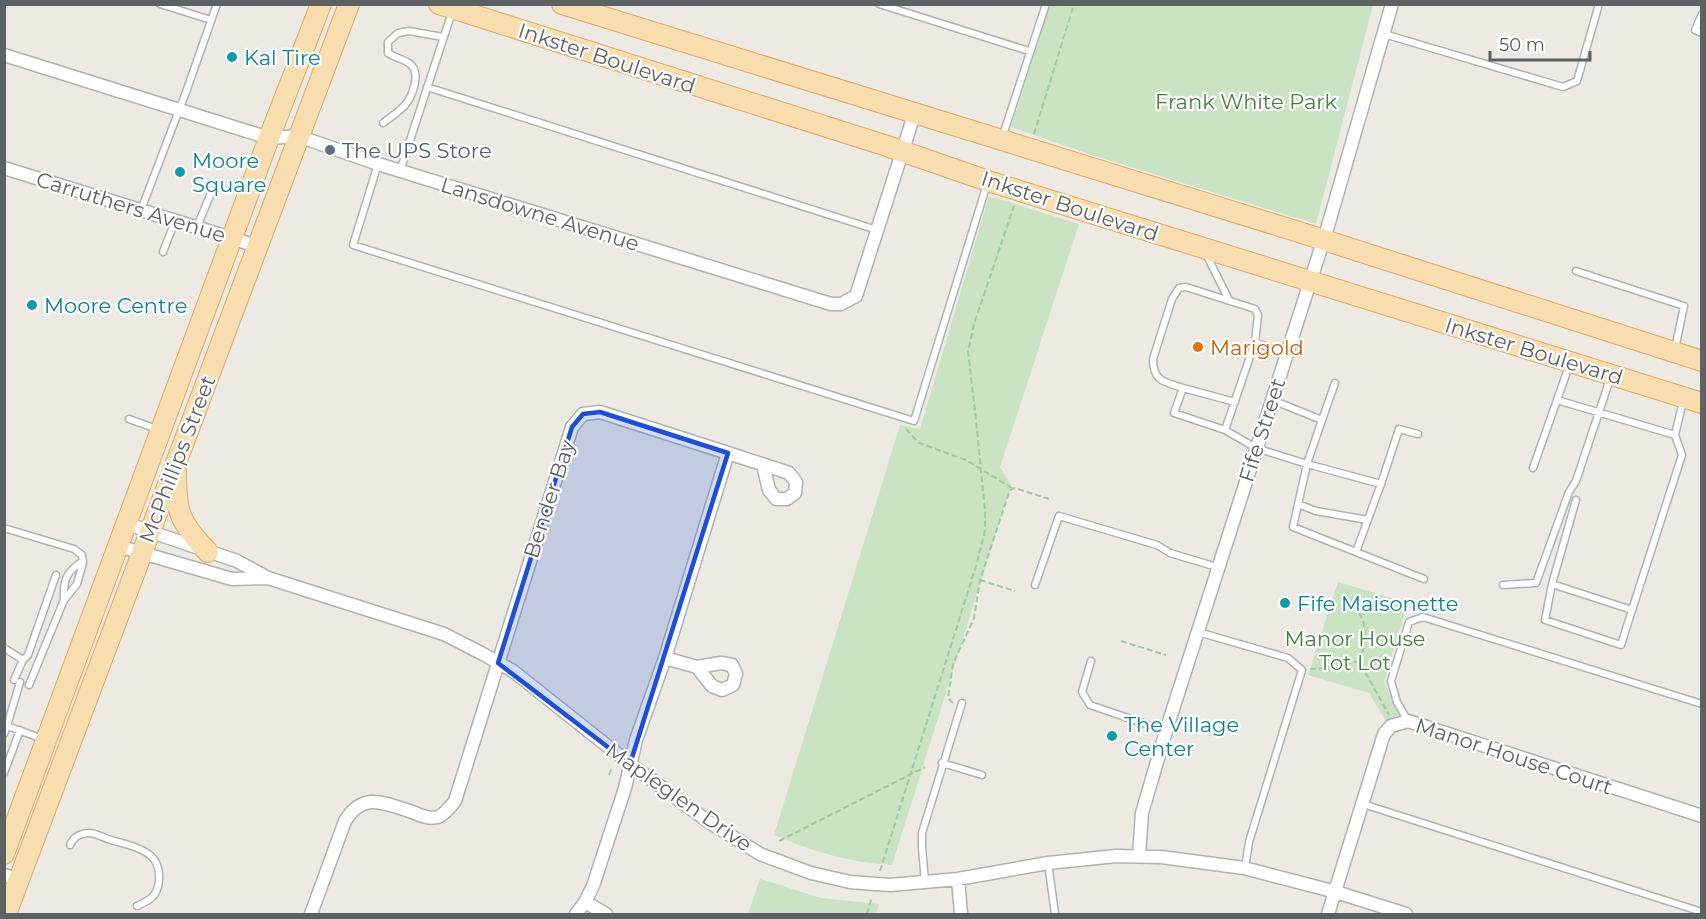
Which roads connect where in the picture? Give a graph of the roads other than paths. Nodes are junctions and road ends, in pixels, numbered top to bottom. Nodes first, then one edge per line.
1 (160, 4) edge
2 (217, 4) edge
3 (321, 4) edge
4 (349, 4) edge
5 (562, 4) edge
6 (879, 4) edge
7 (1046, 4) edge
8 (1392, 4) edge
9 (1599, 4) edge
10 (446, 7) edge
11 (1701, 14) edge
12 (211, 20) junction
13 (1701, 33) edge
14 (1384, 34) junction
15 (443, 37) junction
16 (1029, 51) junction
17 (4, 55) edge
18 (426, 87) junction
19 (180, 110) junction
20 (915, 112) junction
21 (383, 123) dead end
22 (298, 136) junction
23 (269, 138) junction
24 (1002, 138) junction
25 (903, 151) junction
26 (378, 164) junction
27 (4, 168) edge
28 (400, 171) junction
29 (988, 181) junction
30 (211, 193) dead end
31 (141, 210) junction
32 (175, 220) junction
33 (197, 227) junction
34 (878, 230) junction
35 (232, 237) junction
36 (1323, 239) junction
37 (257, 246) junction
38 (1203, 248) junction
39 (163, 252) dead end
40 (1576, 271) dead end
41 (1309, 281) junction
42 (1229, 300) junction
43 (1255, 342) junction
44 (1674, 352) junction
45 (1286, 354) junction
46 (1701, 361) edge
47 (1570, 363) junction
48 (1611, 375) junction
49 (1335, 383) dead end
50 (1183, 388) junction
51 (1272, 399) junction
52 (1557, 400) junction
53 (1693, 401) edge
54 (1235, 402) junction
55 (1599, 412) junction
56 (129, 419) dead end
57 (1323, 420) junction
58 (161, 430) junction
59 (1225, 430) junction
60 (1418, 434) dead end
61 (1675, 435) junction
62 (1256, 448) junction
63 (728, 453) junction
64 (177, 461) junction
65 (1307, 464) junction
66 (763, 465) dead end
67 (1533, 468) dead end
68 (1381, 484) junction
69 (1576, 501) dead end
70 (1298, 504) junction
71 (1368, 520) junction
72 (125, 523) junction
73 (4, 528) edge
74 (149, 531) junction
75 (118, 546) junction
76 (208, 552) junction
77 (1356, 552) junction
78 (141, 553) junction
79 (83, 561) junction
80 (1217, 567) junction
81 (56, 575) dead end
82 (268, 578) junction
83 (1424, 579) dead end
84 (1035, 585) dead end
85 (1503, 585) dead end
86 (1552, 585) junction
87 (64, 600) junction
88 (1632, 610) junction
89 (1198, 632) junction
90 (4, 648) edge
91 (665, 658) junction
92 (23, 660) junction
93 (1091, 661) dead end
94 (498, 663) junction
95 (697, 667) dead end
96 (29, 685) dead end
97 (962, 703) road end
98 (1701, 705) edge
99 (1408, 721) junction
100 (6, 725) edge
101 (20, 730) junction
102 (1166, 731) junction
103 (4, 734) edge
104 (46, 741) junction
105 (942, 763) junction
106 (630, 764) junction
107 (4, 773) edge
108 (982, 775) dead end
109 (1363, 804) junction
110 (1701, 816) edge
111 (9, 830) edge
112 (70, 845) dead end
113 (4, 854) edge
114 (1139, 856) junction
115 (1048, 863) junction
116 (1244, 868) junction
117 (12, 877) edge
118 (958, 879) junction
119 (925, 882) junction
120 (1336, 892) junction
121 (585, 902) junction
122 (137, 906) dead end
123 (6, 911) edge
124 (1701, 912) edge
125 (311, 915) edge
126 (576, 915) edge
127 (606, 915) edge
128 (961, 915) edge
129 (1055, 915) edge
130 (1329, 915) edge
131 (1406, 915) edge

1 - 12 lane
2 - 12 lane
3 - 23 main road, McPhillips Street
4 - 22 main road, McPhillips Street
5 - 20 main road, Inkster Boulevard
6 - 16 lane
7 - 16 lane
8 - 14 street, Fife Street
9 - 14 lane
10 - 15 lane
10 - 25 main road, Inkster Boulevard
11 - 13 lane
12 - 19 lane
14 - 36 street, Fife Street
15 - 18 lane
15 - 21 lane
16 - 24 lane
17 - 19 street, Lansdowne Avenue
18 - 28 lane
18 - 34 lane
19 - 23 street, Lansdowne Avenue
19 - 31 lane
20 - 24 main road, Inkster Boulevard
20 - 25 street, Lansdowne Avenue
22 - 23 street, Lansdowne Avenue
22 - 26 street, Lansdowne Avenue
22 - 37 main road, McPhillips Street
23 - 35 main road, McPhillips Street
24 - 36 main road, Inkster Boulevard
25 - 29 main road, Inkster Boulevard
25 - 34 street, Lansdowne Avenue
26 - 28 street, Lansdowne Avenue
26 - 29 lane
27 - 31 street, Carruthers Avenue
28 - 34 street, Lansdowne Avenue
29 - 38 main road, Inkster Boulevard
30 - 33 lane
31 - 32 street, Carruthers Avenue
32 - 33 street, Carruthers Avenue
32 - 39 lane
33 - 35 street, Carruthers Avenue
35 - 37 street, Carruthers Avenue
35 - 58 main road, McPhillips Street
36 - 41 street, Fife Street
36 - 44 main road, Inkster Boulevard
37 - 64 main road, McPhillips Street
38 - 41 main road, Inkster Boulevard
38 - 42 lane
40 - 44 lane
41 - 45 street, Fife Street
41 - 47 main road, Inkster Boulevard
42 - 43 lane
42 - 50 lane
43 - 45 lane
43 - 54 lane
44 - 46 main road, Inkster Boulevard
45 - 51 street, Fife Street
47 - 48 main road, Inkster Boulevard
47 - 52 lane
48 - 53 main road, Inkster Boulevard
48 - 55 lane
49 - 57 lane
50 - 54 lane
50 - 59 lane
51 - 57 lane
51 - 62 street, Fife Street
52 - 55 lane
52 - 67 lane
53 - 61 lane
54 - 59 lane
55 - 61 lane
55 - 85 lane
56 - 58 lane
57 - 65 lane
58 - 72 main road, McPhillips Street
59 - 62 lane
60 - 68 lane
61 - 88 lane
62 - 65 lane
62 - 80 street, Fife Street
63 - 66 street, Bender Bay
63 - 91 street
63 - 94 street, Bender Bay
64 - 74 main road, McPhillips Street
64 - 76 main road
65 - 68 lane
65 - 70 lane
68 - 71 lane
69 - 86 lane
70 - 71 lane
70 - 77 lane
71 - 77 lane
72 - 74 street, Mapleglen Drive
72 - 75 main road, McPhillips Street
73 - 79 lane
74 - 76 street, Mapleglen Drive
74 - 78 main road, McPhillips Street
75 - 78 street, Mapleglen Drive
75 - 104 main road, McPhillips Street
76 - 82 street, Mapleglen Drive
77 - 83 lane
78 - 82 street, Mapleglen Drive
78 - 117 main road, McPhillips Street
79 - 87 lane
79 - 87 lane
80 - 84 lane
80 - 89 street, Fife Street
81 - 92 lane
82 - 94 street, Mapleglen Drive
86 - 88 lane
86 - 88 lane
87 - 96 lane
89 - 102 street, Fife Street
89 - 116 lane
90 - 92 lane
91 - 95 street
91 - 106 street
92 - 100 lane
93 - 102 lane
94 - 106 street, Mapleglen Drive
94 - 125 street, Bender Bay
97 - 105 lane
98 - 99 lane
99 - 109 street, Manor House Court
99 - 110 street, Manor House Court
100 - 101 lane
100 - 103 lane
101 - 104 lane
101 - 107 lane
102 - 114 street, Fife Street
104 - 111 main road, McPhillips Street
105 - 108 lane
105 - 119 lane
106 - 119 street, Mapleglen Drive
106 - 121 street
109 - 120 street, Manor House Court
109 - 124 lane
111 - 113 main road, McPhillips Street
112 - 122 lane
114 - 115 street, Mapleglen Drive
114 - 116 street, Mapleglen Drive
115 - 118 street, Mapleglen Drive
115 - 129 lane
116 - 120 street, Mapleglen Drive
117 - 123 main road, McPhillips Street
118 - 119 street, Mapleglen Drive
118 - 128 street
120 - 130 street, Manor House Court
120 - 131 street, Mapleglen Drive
121 - 126 street
121 - 127 street

